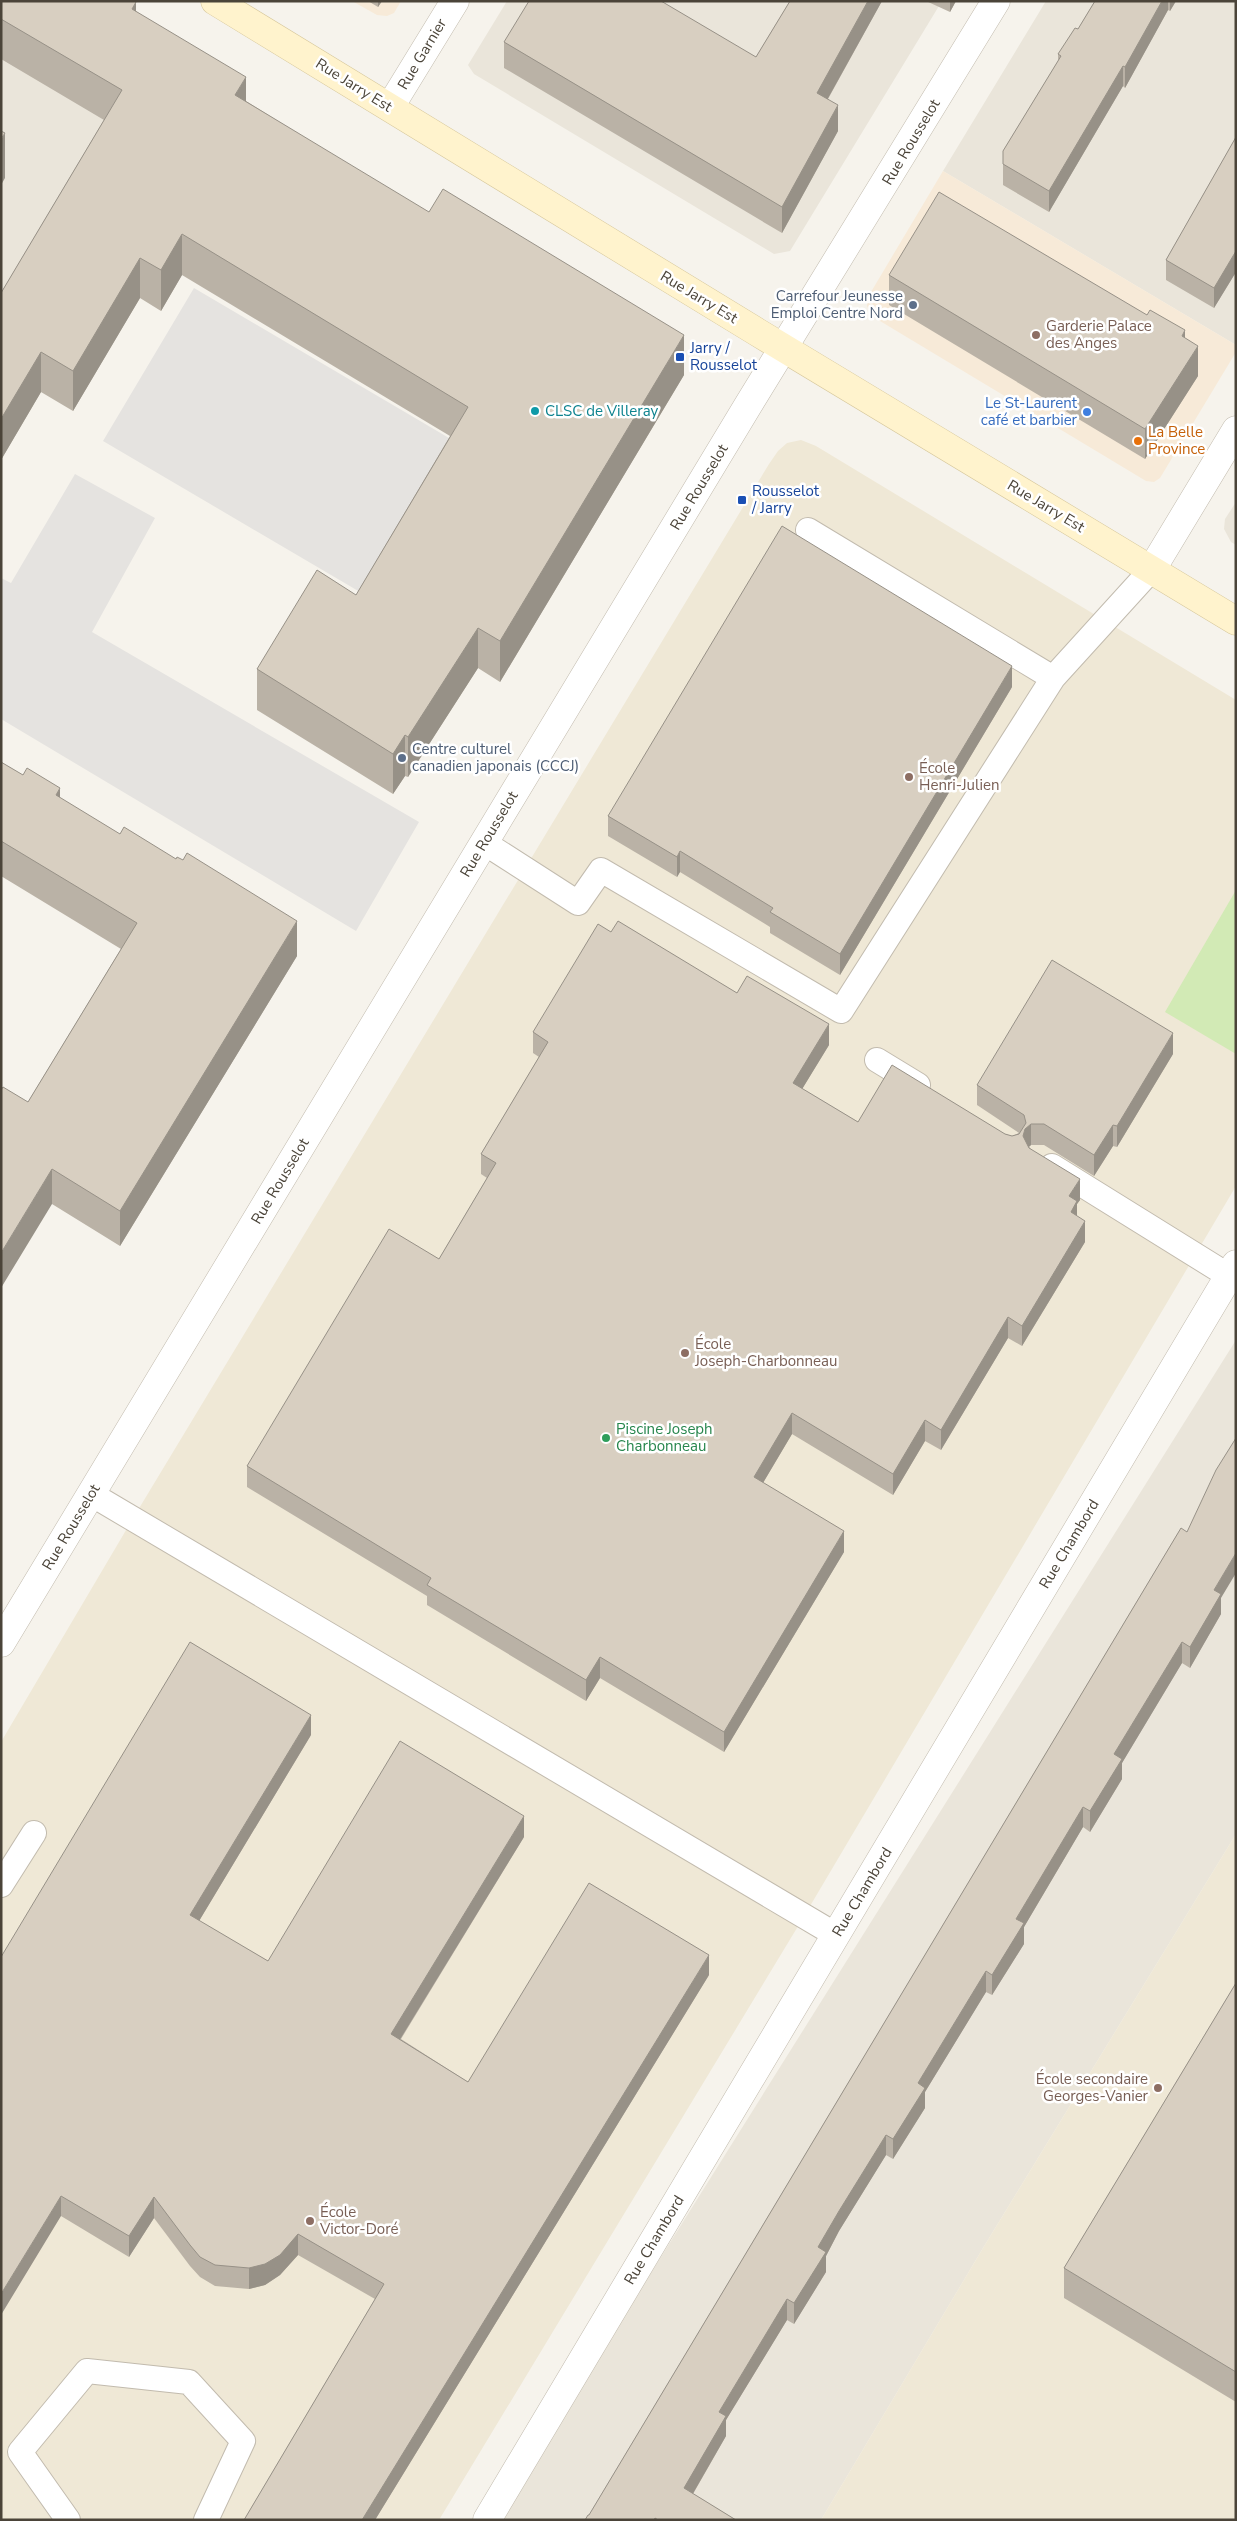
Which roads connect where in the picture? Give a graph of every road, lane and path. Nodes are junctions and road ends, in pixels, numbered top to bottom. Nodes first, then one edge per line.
1 (215, 1) edge
2 (455, 1) edge
3 (996, 1) edge
4 (390, 107) junction
5 (784, 348) junction
6 (1236, 430) edge
7 (808, 530) dead end
8 (1152, 569) junction
9 (1236, 621) edge
10 (1053, 678) junction
11 (483, 842) junction
12 (877, 1060) dead end
13 (936, 1096) edge
14 (1037, 1157) edge
15 (1232, 1270) edge
16 (91, 1494) junction
17 (1, 1643) edge
18 (34, 1833) dead end
19 (1, 1885) edge
20 (836, 1935) junction
21 (68, 2520) edge
22 (206, 2520) edge
23 (487, 2520) edge

1 - 4 main road, Rue Jarry Est
2 - 4 street, Rue Garnier
3 - 5 street, Rue Rousselot
4 - 5 main road, Rue Jarry Est
5 - 8 main road, Rue Jarry Est
5 - 11 street, Rue Rousselot
6 - 8 street
7 - 10 lane
8 - 9 main road, Rue Jarry Est
8 - 10 lane
10 - 11 lane
11 - 16 street, Rue Rousselot
12 - 13 lane
14 - 15 lane
15 - 20 street, Rue Chambord
16 - 17 street, Rue Rousselot
16 - 20 lane
18 - 19 lane
20 - 23 street, Rue Chambord
21 - 22 lane

